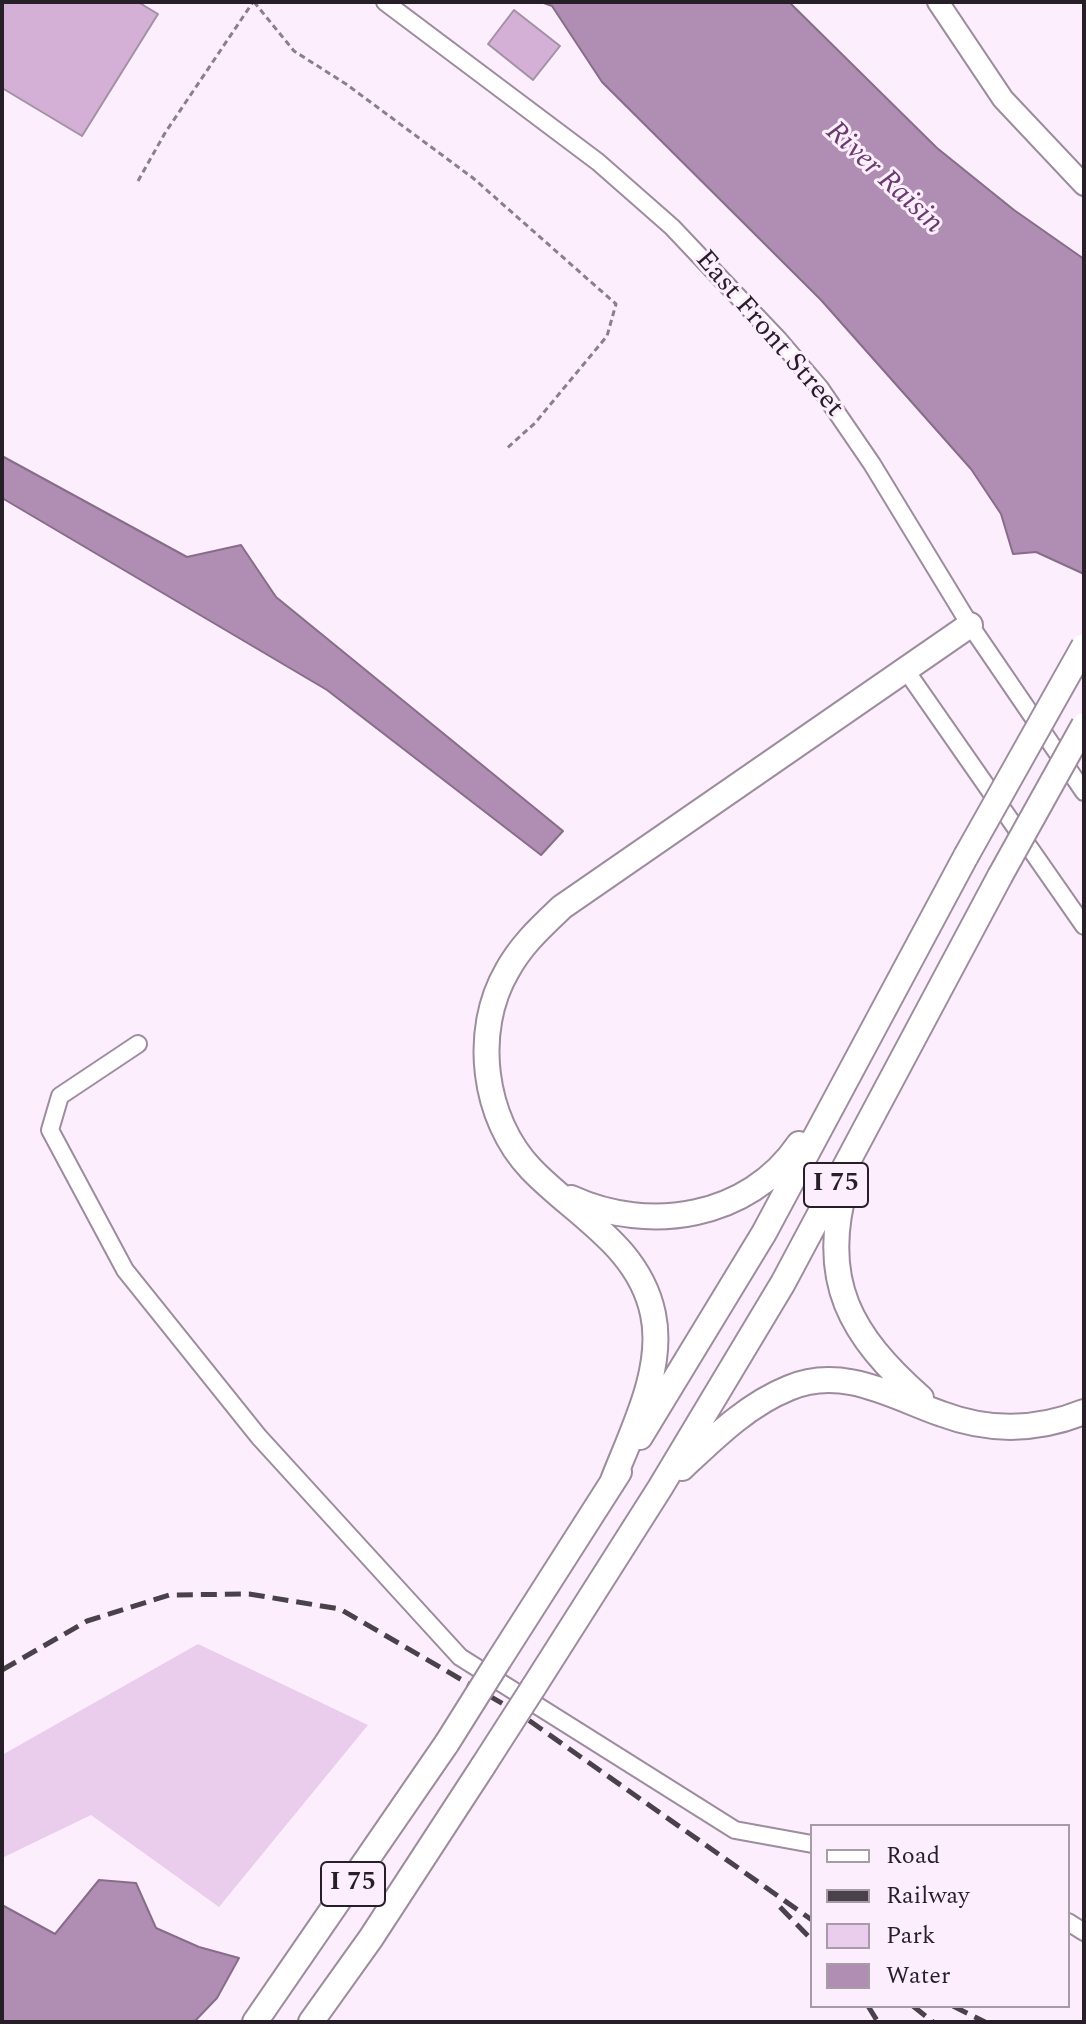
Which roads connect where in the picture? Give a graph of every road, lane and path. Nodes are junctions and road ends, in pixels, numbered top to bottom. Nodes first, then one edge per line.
1 (254, 2) edge
2 (385, 2) edge
3 (938, 2) edge
4 (138, 181) dead end
5 (1084, 185) edge
6 (506, 449) dead end
7 (970, 625) junction
8 (1084, 646) edge
9 (905, 669) junction
10 (1084, 725) edge
11 (1084, 792) edge
12 (1084, 926) edge
13 (138, 1044) dead end
14 (855, 1062) junction
15 (881, 1101) junction
16 (556, 1192) junction
17 (1084, 1412) edge
18 (942, 1414) junction
19 (612, 1483) junction
20 (660, 1488) junction
21 (810, 1844) edge
22 (255, 2022) edge
23 (311, 2022) edge

1 - 4 path
1 - 6 path
2 - 7 street, East Front Street
3 - 5 main road
7 - 9 highway
7 - 11 street, East Front Street
8 - 14 highway, I 75, bridge
9 - 12 street
9 - 16 highway
10 - 15 highway, I 75, bridge
13 - 21 street
14 - 16 highway
14 - 19 highway, I 75
15 - 18 highway
15 - 20 highway, I 75
16 - 19 highway
17 - 18 highway
18 - 20 highway
19 - 22 highway, I 75, bridge
20 - 23 highway, I 75, bridge

